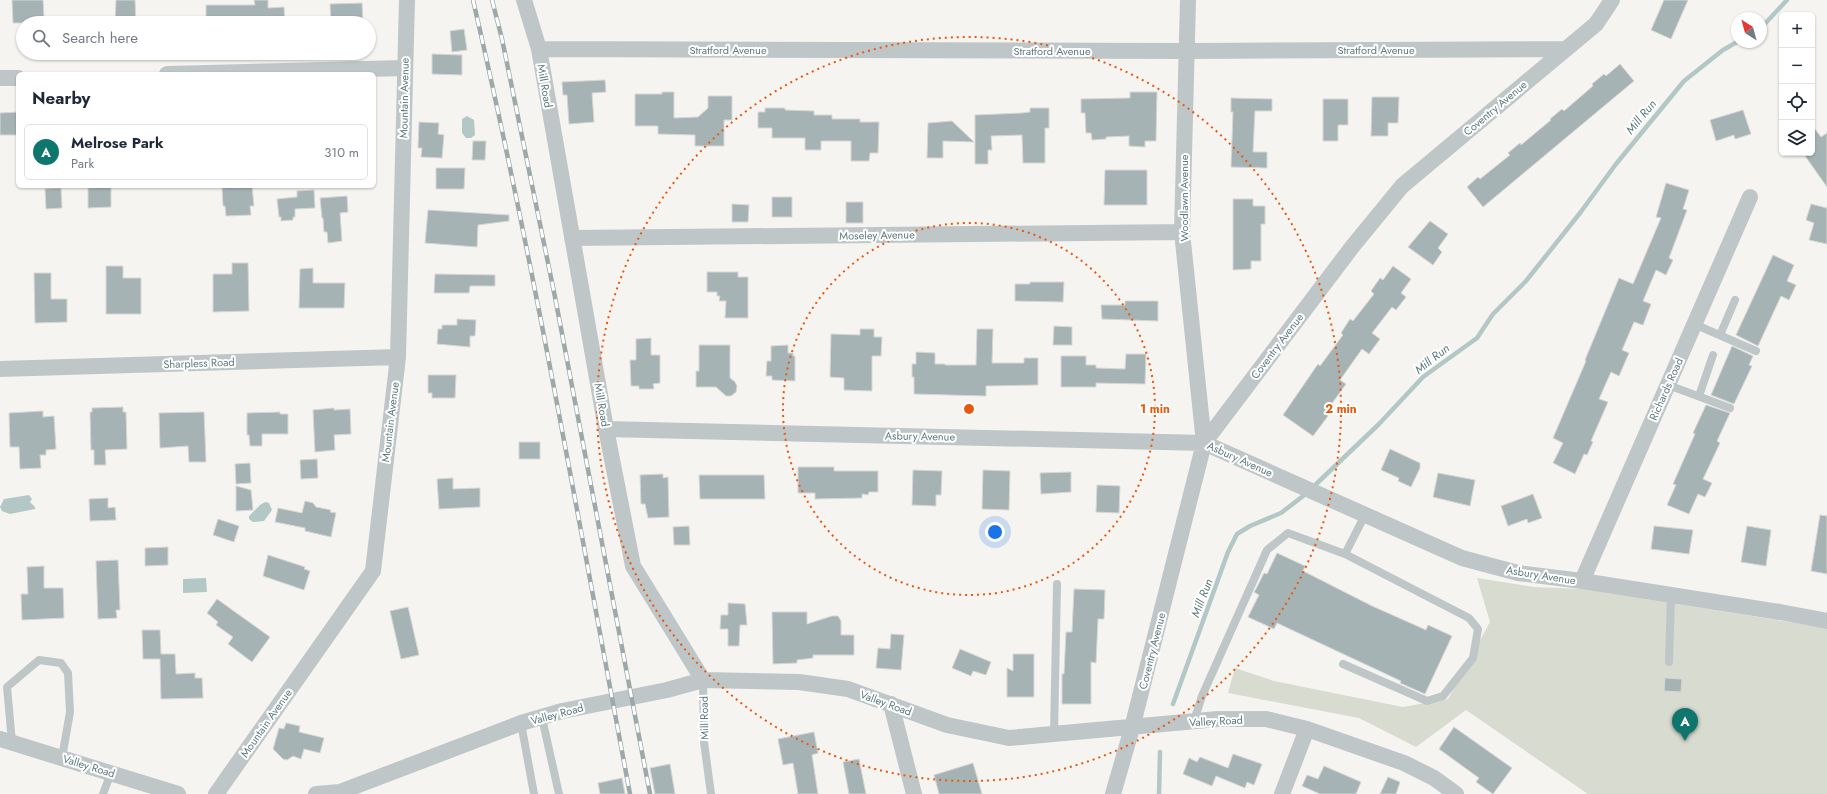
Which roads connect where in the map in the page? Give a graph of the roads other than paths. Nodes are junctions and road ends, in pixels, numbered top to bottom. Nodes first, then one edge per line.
1 (407, 0) edge
2 (524, 0) edge
3 (1188, 0) edge
4 (1612, 0) edge
5 (539, 49) junction
6 (1565, 49) junction
7 (1187, 51) junction
8 (405, 68) junction
9 (246, 72) edge
10 (0, 78) edge
11 (16, 78) edge
12 (1750, 197) dead end
13 (1182, 232) junction
14 (572, 238) junction
15 (1735, 300) dead end
16 (1694, 324) junction
17 (1720, 335) junction
18 (1756, 351) dead end
19 (1713, 355) dead end
20 (398, 357) junction
21 (0, 369) edge
22 (1668, 385) junction
23 (1699, 396) junction
24 (1730, 408) dead end
25 (606, 429) junction
26 (1204, 443) junction
27 (1365, 514) junction
28 (1345, 554) junction
29 (1582, 581) junction
30 (1058, 584) dead end
31 (1670, 595) junction
32 (1827, 621) edge
33 (1669, 662) dead end
34 (1343, 664) dead end
35 (703, 680) junction
36 (891, 704) junction
37 (542, 718) junction
38 (1194, 721) junction
39 (521, 723) junction
40 (1132, 728) junction
41 (1308, 729) junction
42 (1054, 734) junction
43 (6, 740) edge
44 (62, 758) junction
45 (111, 773) junction
46 (348, 792) edge
47 (103, 794) edge
48 (178, 794) edge
49 (216, 794) edge
50 (316, 794) edge
51 (534, 794) edge
52 (559, 794) edge
53 (711, 794) edge
54 (914, 794) edge
55 (1113, 794) edge
56 (1282, 794) edge
57 (1456, 794) edge

1 - 8 street, Mountain Avenue
2 - 5 street, Mill Road
3 - 7 street, Woodlawn Avenue
4 - 6 street, Coventry Avenue
5 - 7 street, Stratford Avenue
5 - 14 street, Mill Road
6 - 7 street, Stratford Avenue
6 - 26 street, Coventry Avenue
7 - 13 street, Woodlawn Avenue
8 - 9 street
8 - 20 street, Mountain Avenue
10 - 11 street
12 - 16 street, Richards Road
13 - 14 street, Moseley Avenue
13 - 26 street, Woodlawn Avenue
14 - 25 street, Mill Road
15 - 17 lane
16 - 17 lane
16 - 22 street, Richards Road
17 - 18 lane
19 - 23 lane
20 - 21 street, Sharpless Road
20 - 49 street, Mountain Avenue
22 - 23 lane
22 - 29 street, Richards Road
23 - 24 lane
25 - 26 street, Asbury Avenue
25 - 35 street, Mill Road
26 - 27 street, Asbury Avenue
26 - 40 street, Coventry Avenue
27 - 28 lane
27 - 29 street, Asbury Avenue
28 - 34 lane
28 - 38 lane
29 - 31 street, Asbury Avenue
30 - 42 lane
31 - 32 street, Asbury Avenue
31 - 33 lane
35 - 36 street, Valley Road
35 - 37 street, Valley Road
35 - 53 lane, Mill Road
36 - 42 street, Valley Road
36 - 54 street
37 - 39 street, Valley Road
37 - 52 lane
38 - 40 street, Valley Road
38 - 41 street, Valley Road
39 - 46 street, Valley Road
39 - 51 lane
40 - 42 street, Valley Road
40 - 55 street, Coventry Avenue
41 - 56 street
41 - 57 street, Valley Road
43 - 44 street, Valley Road
43 - 44 lane
44 - 45 street, Valley Road
45 - 47 lane
45 - 48 street, Valley Road
46 - 50 street, Valley Road

